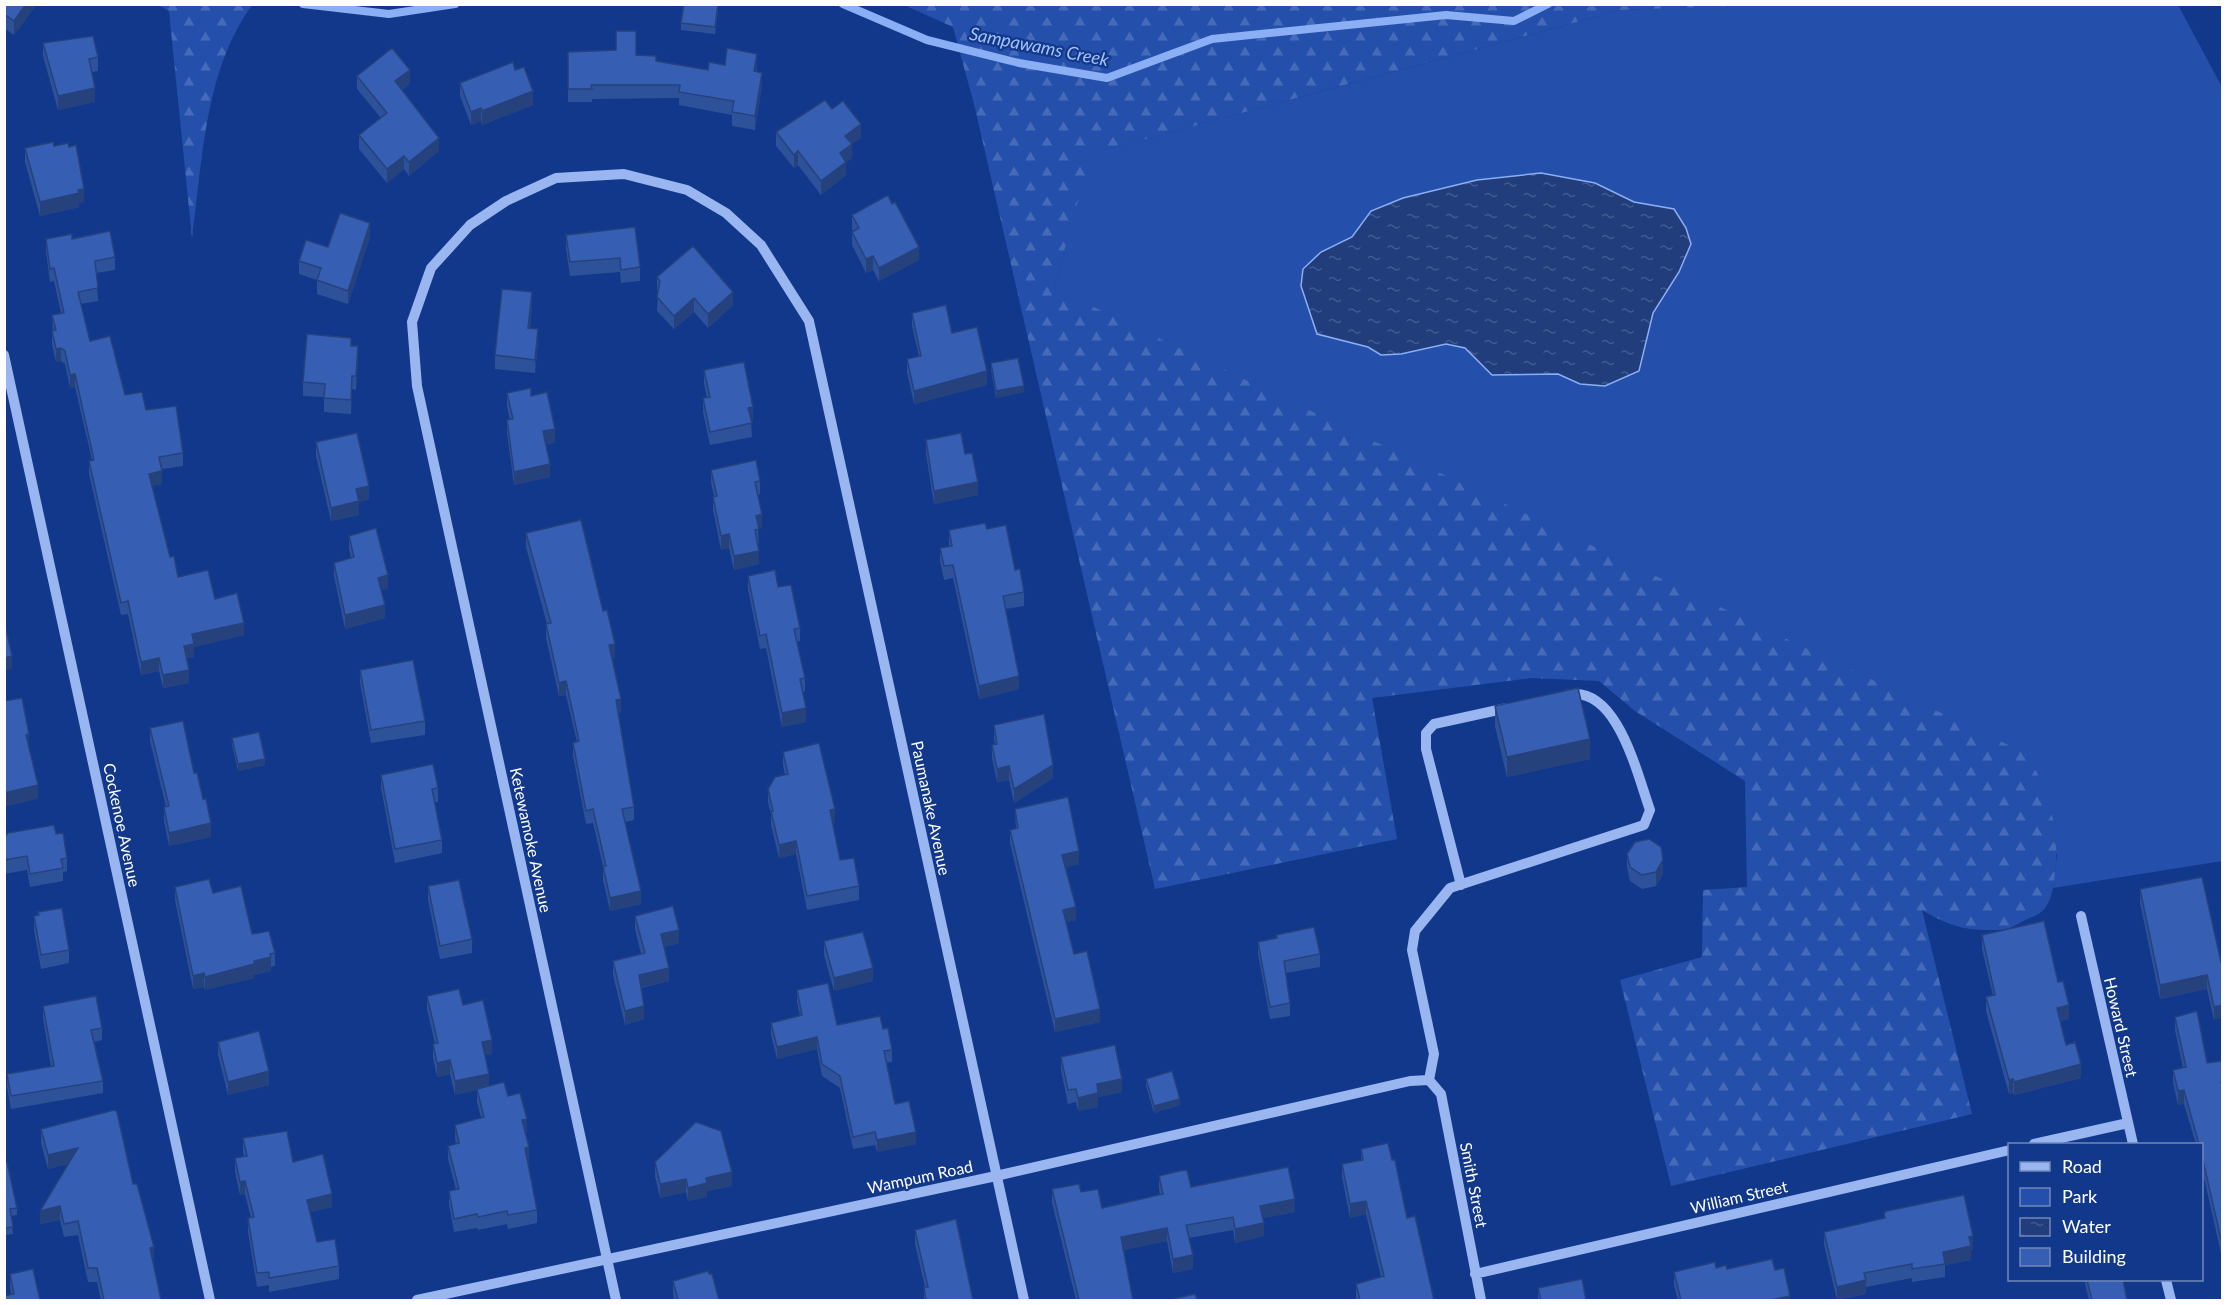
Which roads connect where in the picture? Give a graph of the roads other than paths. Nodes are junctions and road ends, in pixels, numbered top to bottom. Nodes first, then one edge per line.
1 (809, 321) joint
2 (4, 355) edge
3 (1560, 697) edge
4 (1514, 707) edge
5 (1461, 885) junction
6 (2081, 916) dead end
7 (1429, 1080) junction
8 (2128, 1123) junction
9 (2038, 1143) edge
10 (2133, 1143) edge
11 (2008, 1150) edge
12 (996, 1176) junction
13 (607, 1260) junction
14 (1475, 1274) junction
15 (2166, 1281) edge
16 (210, 1300) edge
17 (417, 1300) edge
18 (616, 1300) edge
19 (1024, 1300) edge
20 (1481, 1300) edge
21 (2171, 1300) edge

1 - 12 street, Paumanake Avenue
1 - 13 street, Ketewamoke Avenue
2 - 16 street, Cockenoe Avenue
3 - 5 street
4 - 5 street
5 - 7 street
6 - 8 street, Howard Street
7 - 12 street, Wampum Road
7 - 14 street, Smith Street
8 - 9 street
8 - 10 street, Howard Street
11 - 14 street, William Street
12 - 13 street, Wampum Road
12 - 19 street, Paumanake Avenue
13 - 17 street, Wampum Road
13 - 18 street, Ketewamoke Avenue
14 - 20 street, Smith Street
15 - 21 street

